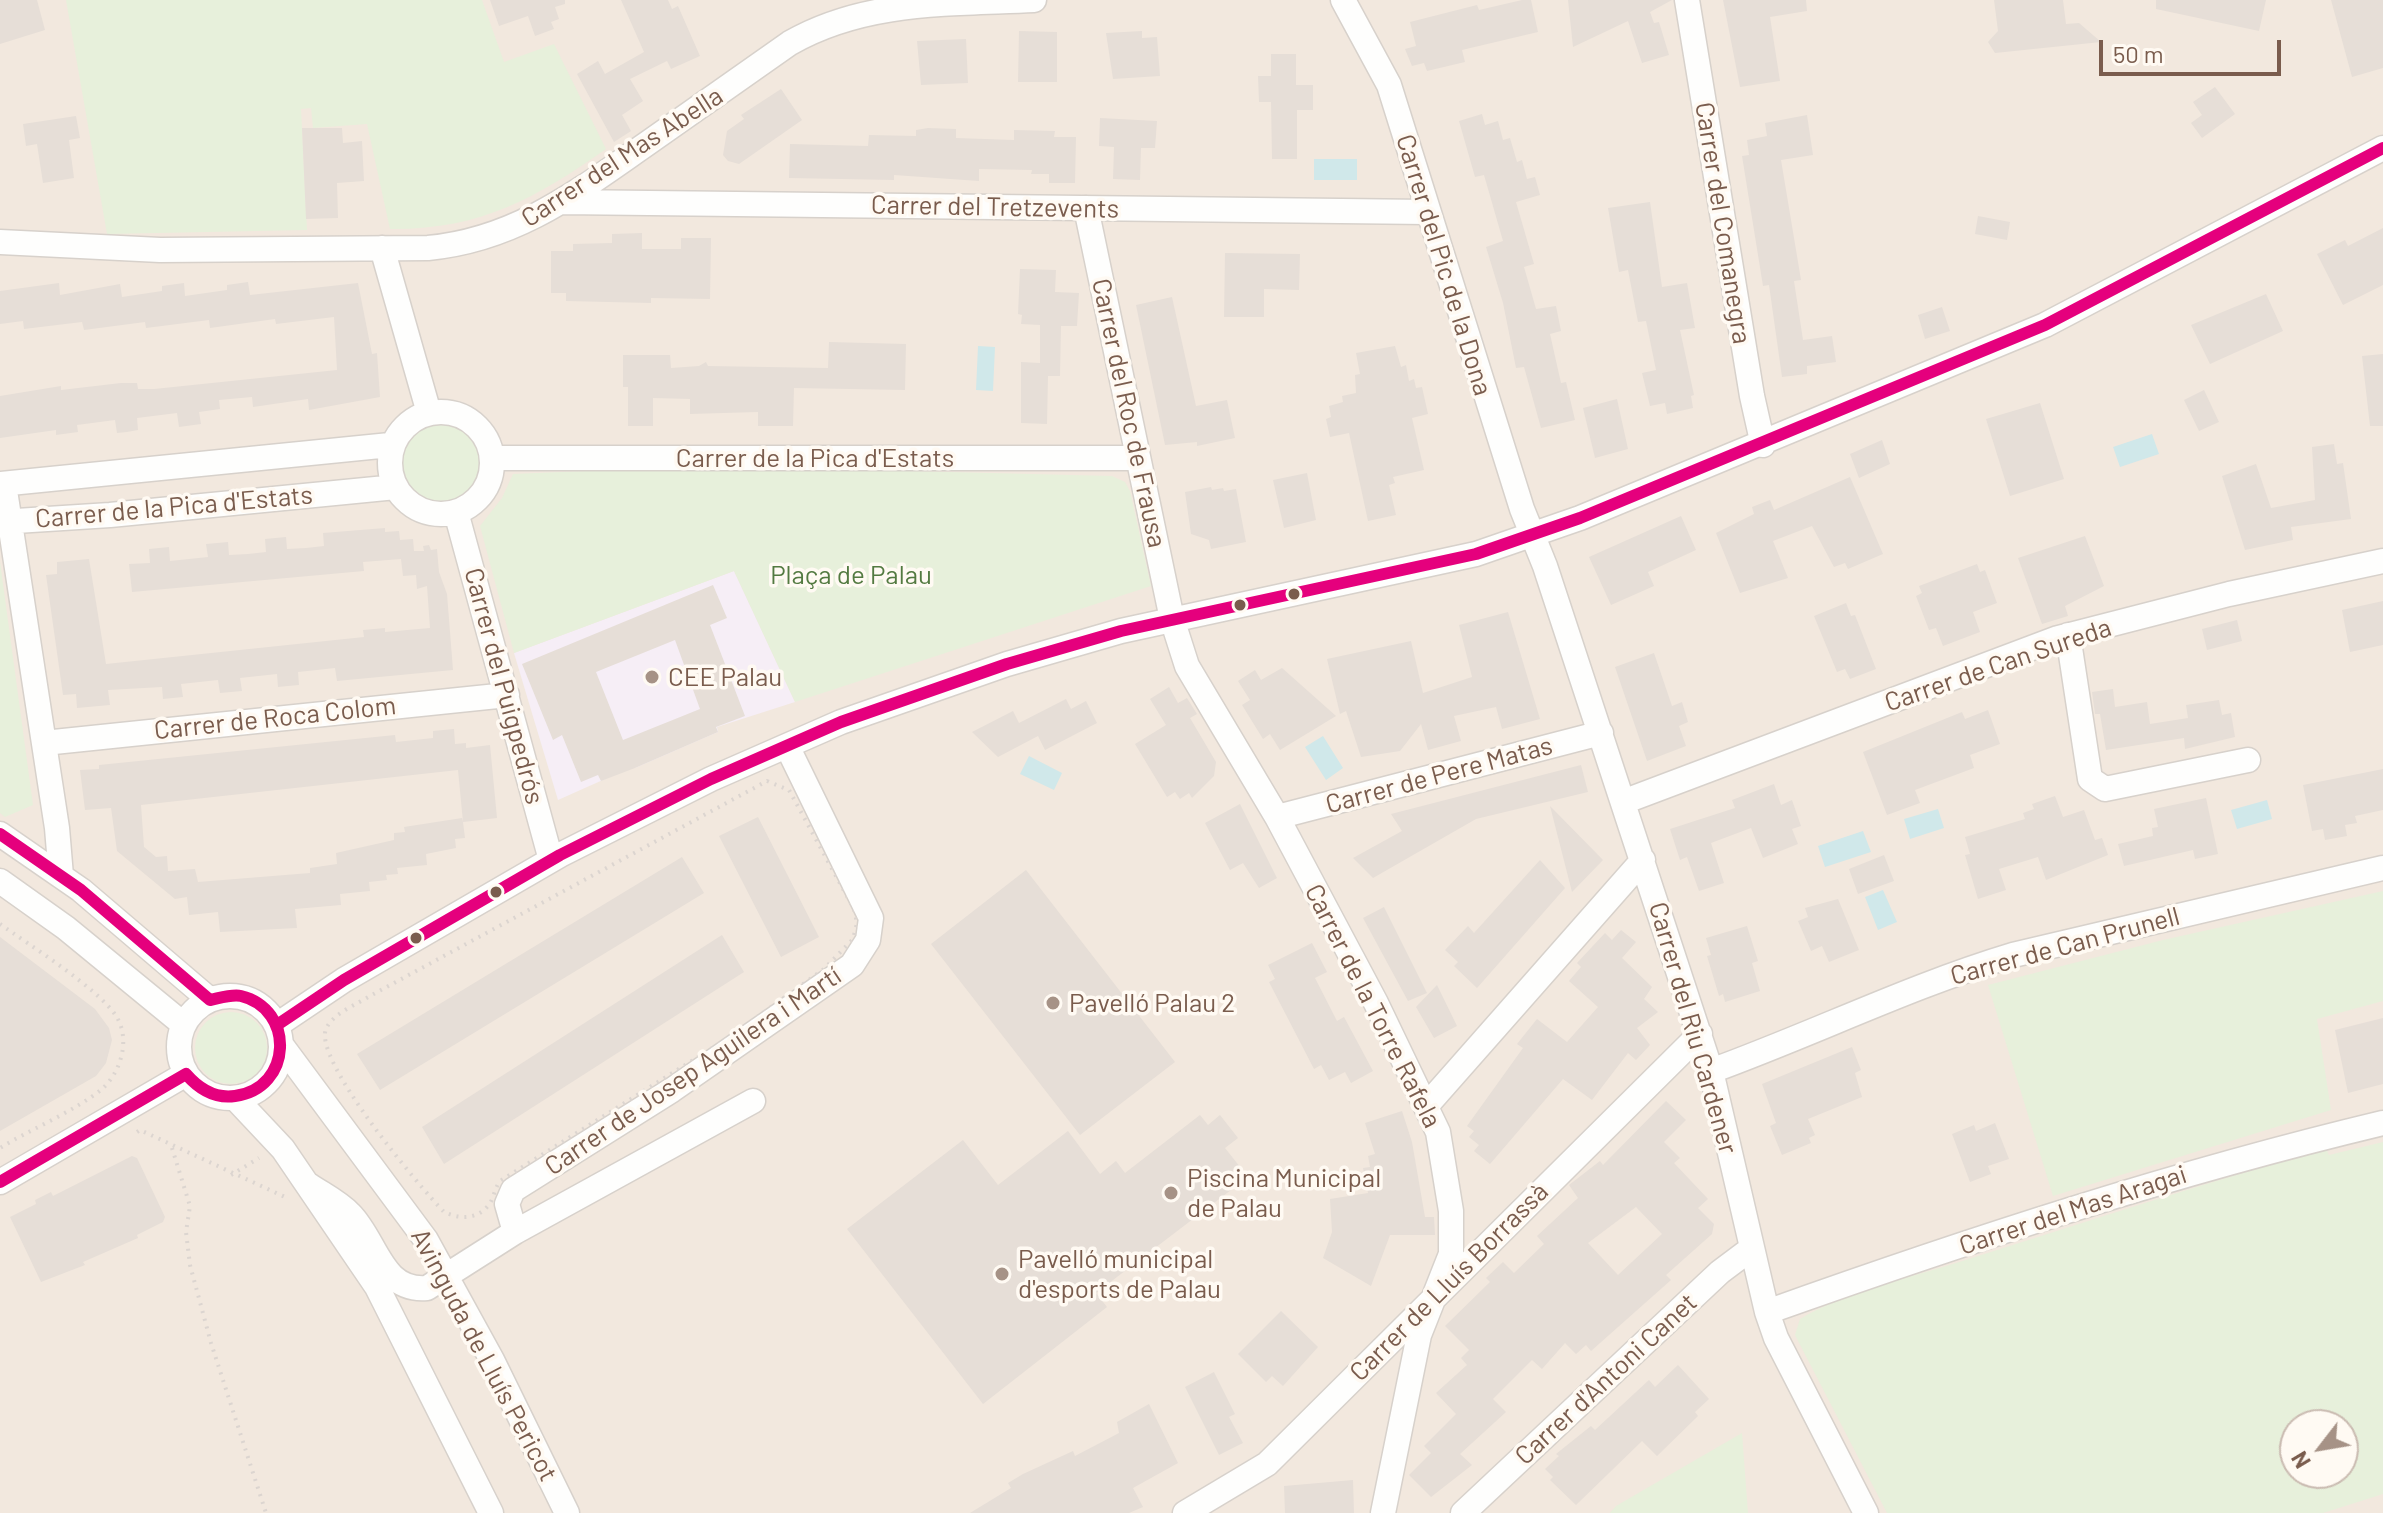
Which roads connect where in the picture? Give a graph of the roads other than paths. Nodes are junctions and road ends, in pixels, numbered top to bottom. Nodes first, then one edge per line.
1 (1034, 0) edge
2 (1343, 0) edge
3 (1687, 0) edge
4 (2383, 148) edge
5 (563, 202) junction
6 (1086, 208) junction
7 (1427, 212) junction
8 (0, 242) edge
9 (382, 248) junction
10 (429, 413) junction
11 (390, 445) junction
12 (1763, 445) junction
13 (492, 458) junction
14 (1138, 458) junction
15 (2, 484) edge
16 (396, 487) junction
17 (456, 512) junction
18 (5, 521) edge
19 (1532, 535) junction
20 (2383, 561) edge
21 (1172, 619) junction
22 (2068, 635) junction
23 (507, 695) junction
24 (1601, 733) junction
25 (44, 743) junction
26 (787, 746) junction
27 (2248, 760) dead end
28 (1623, 802) junction
29 (1277, 817) junction
30 (0, 834) edge
31 (551, 860) junction
32 (1643, 860) junction
33 (2383, 868) edge
34 (61, 876) junction
35 (0, 881) edge
36 (210, 1000) junction
37 (183, 1024) junction
38 (1700, 1034) junction
39 (279, 1036) junction
40 (1711, 1071) junction
41 (186, 1074) junction
42 (235, 1098) junction
43 (753, 1101) dead end
44 (1427, 1105) junction
45 (2383, 1123) edge
46 (0, 1182) edge
47 (309, 1185) junction
48 (515, 1232) junction
49 (1752, 1248) junction
50 (447, 1275) junction
51 (1437, 1294) junction
52 (1767, 1312) junction
53 (491, 1513) edge
54 (567, 1513) edge
55 (1185, 1513) edge
56 (1383, 1513) edge
57 (1463, 1513) edge
58 (1866, 1513) edge

1 - 5 street, Carrer del Mas Abella
2 - 7 street, Carrer del Pic de la Dona
3 - 12 street, Carrer del Comanegra
4 - 12 street
5 - 6 street, Carrer del Tretzevents
5 - 9 street, Carrer del Mas Abella
6 - 7 street, Carrer del Tretzevents
6 - 14 street, Carrer del Roc de Frausa
7 - 19 street, Carrer del Pic de la Dona
8 - 9 street, Carrer del Mas Abella
9 - 10 street
10 - 11 street
10 - 13 street
11 - 15 street, Carrer de la Pica d'Estats
11 - 16 street
12 - 19 street
13 - 14 street, Carrer de la Pica d'Estats
13 - 17 street
14 - 21 street, Carrer del Roc de Frausa
15 - 18 street
16 - 17 street
16 - 18 street, Carrer de la Pica d'Estats
17 - 23 street, Carrer del Puigpedrós
18 - 25 street
19 - 21 street
19 - 24 street, Carrer del Riu Cardener
20 - 22 street, Carrer de Can Sureda
21 - 26 street
21 - 29 street, Carrer de la Torre Rafela
22 - 27 street
22 - 28 street, Carrer de Can Sureda
23 - 25 street, Carrer de Roca Colom
23 - 31 street, Carrer del Puigpedrós
24 - 28 street, Carrer del Riu Cardener
24 - 29 street, Carrer de Pere Matas
25 - 34 street
26 - 31 street
26 - 48 street, Carrer de Josep Aguilera i Martí
28 - 32 street, Carrer del Riu Cardener
29 - 44 street, Carrer de la Torre Rafela
30 - 34 street
31 - 39 street
32 - 38 street, Carrer del Riu Cardener
32 - 44 street
33 - 40 street, Carrer de Can Prunell
34 - 36 street
35 - 37 street
36 - 37 street
36 - 39 street
37 - 41 street
38 - 40 street, Carrer del Riu Cardener
38 - 51 street, Carrer de Lluís Borrassà
39 - 42 street
39 - 50 street, Avinguda de Lluís Pericot
40 - 49 street, Carrer del Riu Cardener
41 - 42 street
41 - 46 street
42 - 47 street
43 - 48 street
44 - 51 street, Carrer de la Torre Rafela
45 - 52 street, Carrer del Mas Aragai
47 - 50 street
47 - 53 street
48 - 50 street
49 - 52 street, Carrer del Riu Cardener
49 - 57 street, Carrer d'Antoni Canet
50 - 54 street, Avinguda de Lluís Pericot
51 - 55 street, Carrer de Lluís Borrassà
51 - 56 street, Carrer de la Torre Rafela
52 - 58 street, Carrer del Riu Cardener

